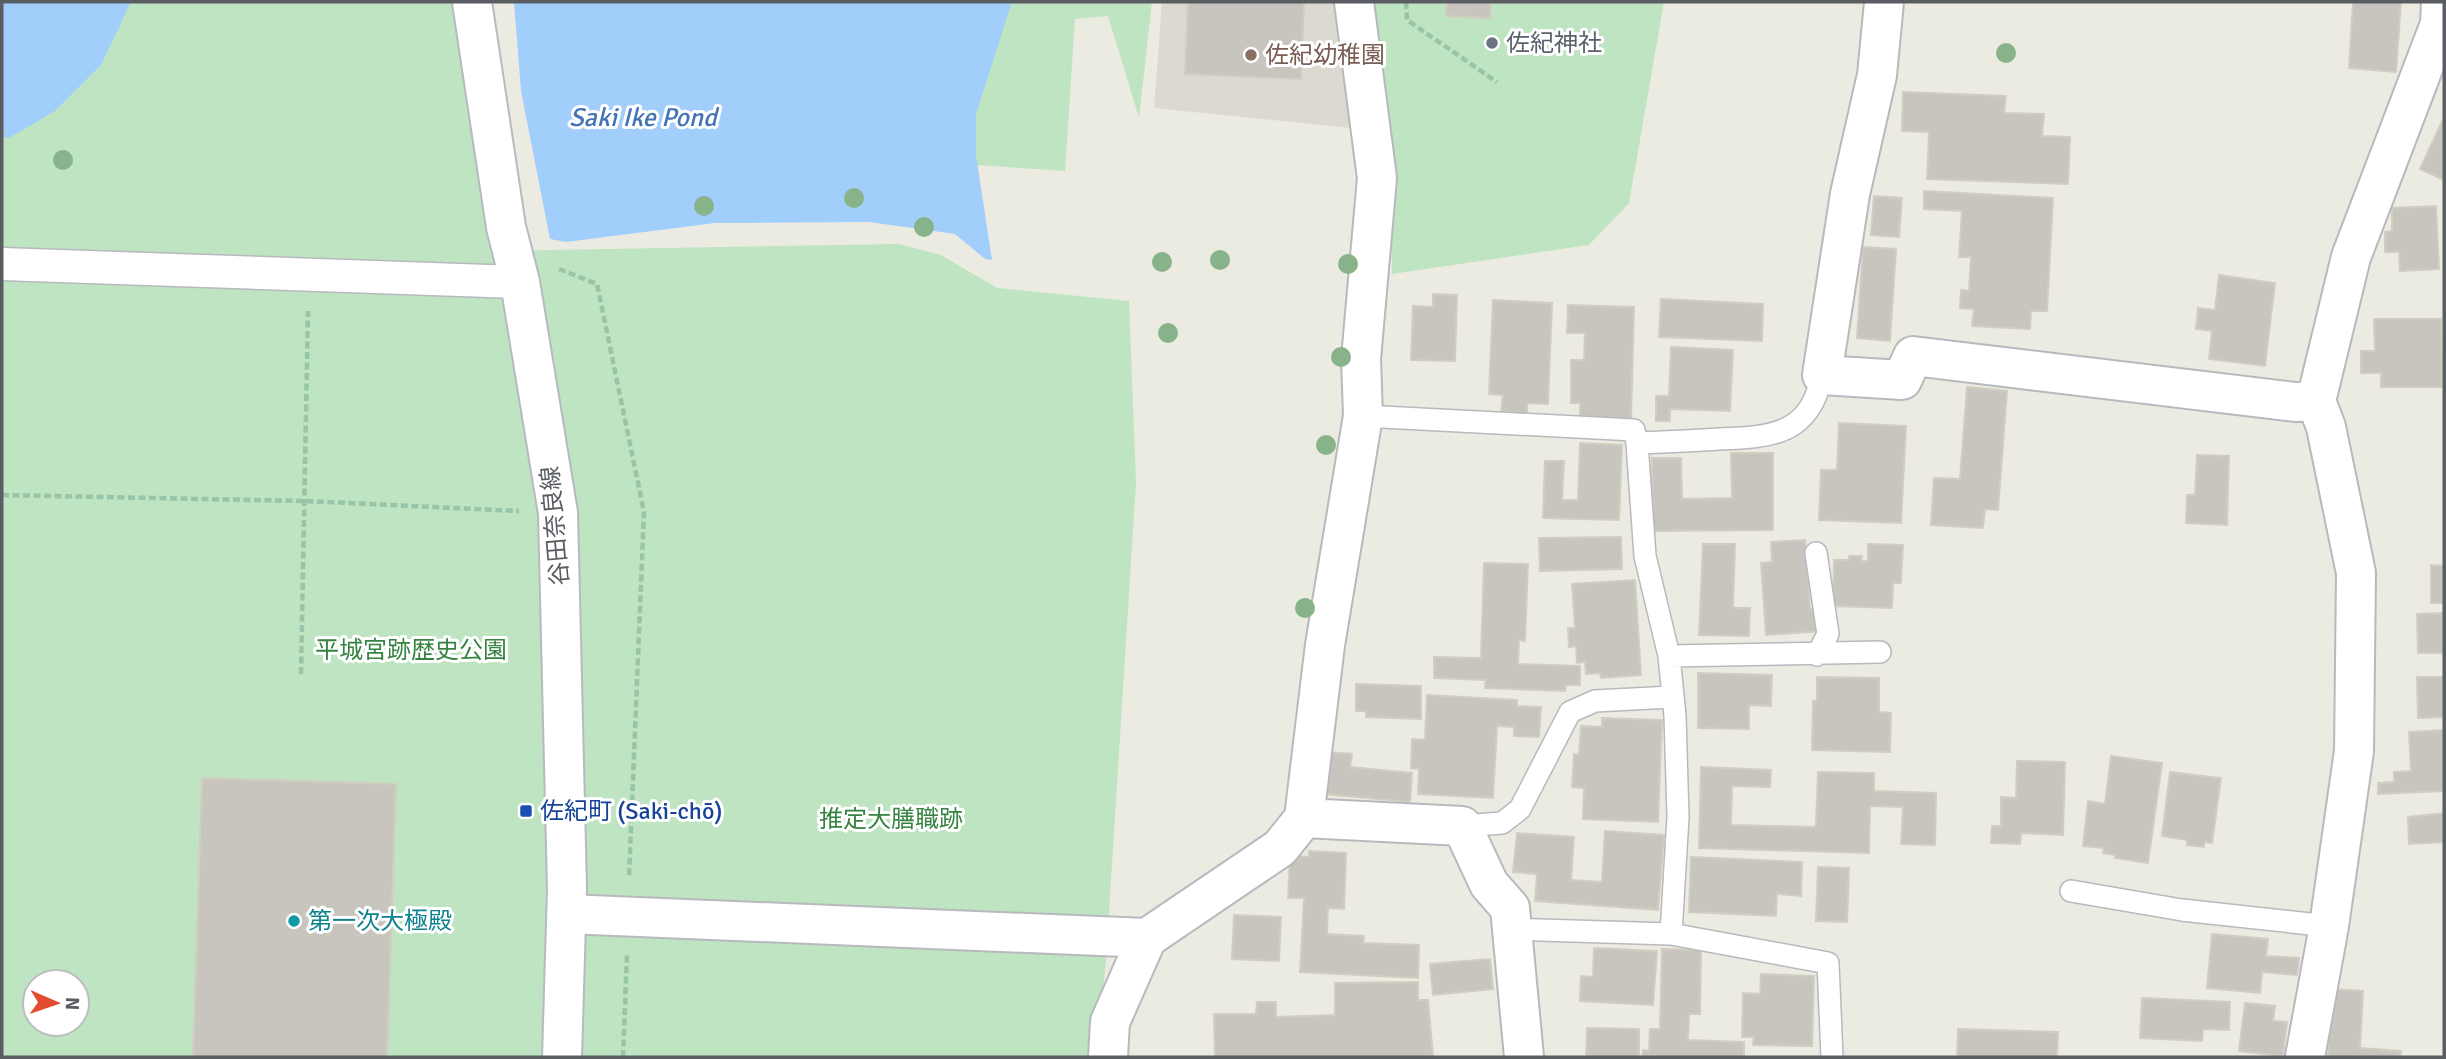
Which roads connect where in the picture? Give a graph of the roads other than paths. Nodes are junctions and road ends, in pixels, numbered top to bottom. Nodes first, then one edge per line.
1 (472, 2) edge
2 (1354, 2) edge
3 (1884, 2) edge
4 (2441, 2) edge
5 (2, 264) edge
6 (536, 274) junction
7 (1822, 375) junction
8 (2316, 401) junction
9 (1363, 416) junction
10 (1637, 443) junction
11 (1816, 553) dead end
12 (1880, 652) dead end
13 (1817, 655) junction
14 (1669, 656) junction
15 (1671, 697) junction
16 (1304, 818) junction
17 (1462, 827) junction
18 (2071, 891) dead end
19 (567, 914) junction
20 (2329, 926) junction
21 (1511, 929) junction
22 (1671, 934) junction
23 (1147, 938) junction
24 (562, 1057) edge
25 (1108, 1057) edge
26 (1524, 1057) edge
27 (1832, 1057) edge
28 (2305, 1057) edge

1 - 6 street, 谷田奈良線
2 - 9 street
3 - 7 street
4 - 8 street
5 - 6 street
6 - 19 street, 谷田奈良線
7 - 8 street
7 - 10 lane
8 - 20 street
9 - 10 lane
9 - 16 street
10 - 14 lane
11 - 13 lane
12 - 13 lane
13 - 14 lane
14 - 15 lane
15 - 17 lane
15 - 22 lane
16 - 17 street
16 - 23 street
17 - 21 street
18 - 20 lane
19 - 23 street
19 - 24 street, 谷田奈良線
20 - 28 street
21 - 22 lane
21 - 26 street
22 - 27 lane
23 - 25 street

